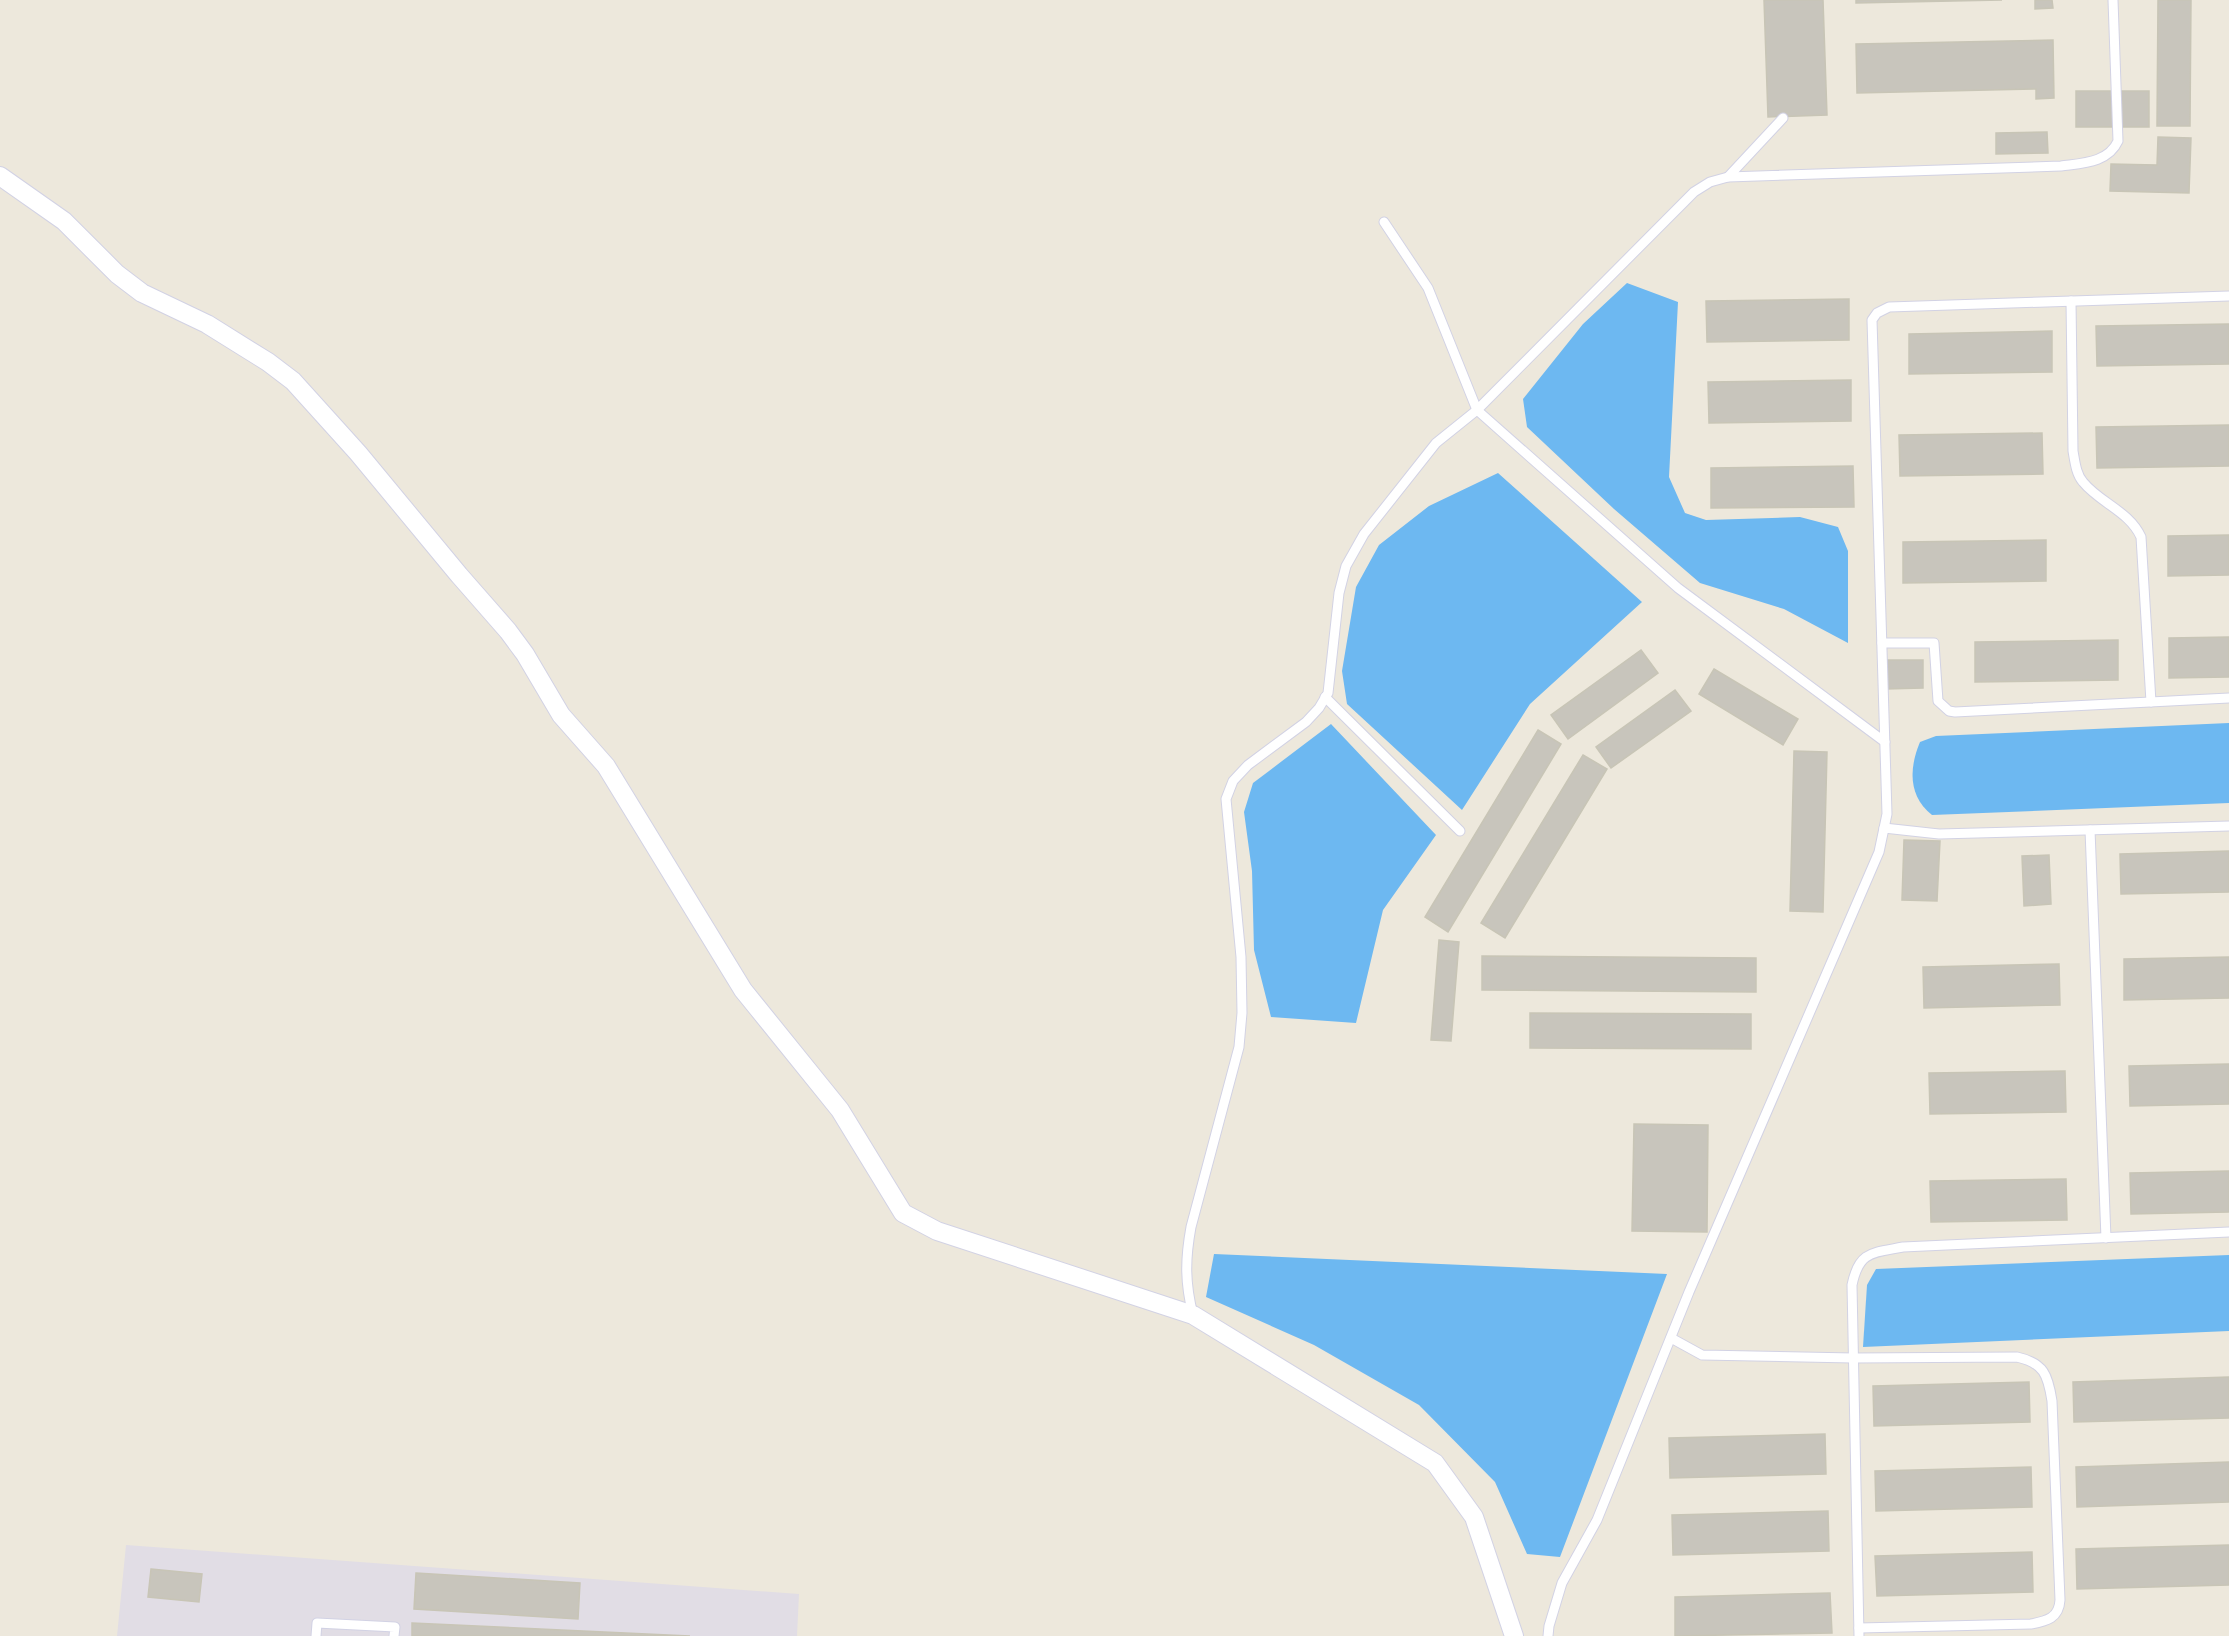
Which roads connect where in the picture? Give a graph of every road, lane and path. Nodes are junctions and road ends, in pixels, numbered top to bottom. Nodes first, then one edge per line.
1 (2113, 0) edge
2 (1783, 117) dead end
3 (0, 176) edge
4 (1728, 177) junction
5 (1384, 222) dead end
6 (2229, 296) edge
7 (2071, 301) junction
8 (1477, 410) junction
9 (1882, 643) junction
10 (1325, 697) junction
11 (2229, 698) edge
12 (2151, 702) junction
13 (1885, 742) junction
14 (2229, 826) edge
15 (1884, 828) junction
16 (2090, 830) junction
17 (1460, 831) dead end
18 (2229, 1232) edge
19 (2106, 1238) junction
20 (1193, 1316) junction
21 (1671, 1338) junction
22 (1853, 1358) junction
23 (1859, 1632) edge
24 (316, 1636) edge
25 (394, 1636) edge
26 (1514, 1636) edge
27 (1548, 1636) edge

1 - 4 lane
2 - 4 lane
3 - 20 street
4 - 8 lane
5 - 8 lane
6 - 7 lane
7 - 9 lane
7 - 12 lane
8 - 10 lane
8 - 13 lane
9 - 12 lane
9 - 13 lane
10 - 17 lane
10 - 20 lane
11 - 12 lane
13 - 15 lane
14 - 16 lane
15 - 16 lane
15 - 21 lane
16 - 19 lane
18 - 19 lane
19 - 22 lane
20 - 26 street
21 - 22 lane
21 - 27 lane
22 - 23 lane
22 - 23 lane
24 - 25 lane

